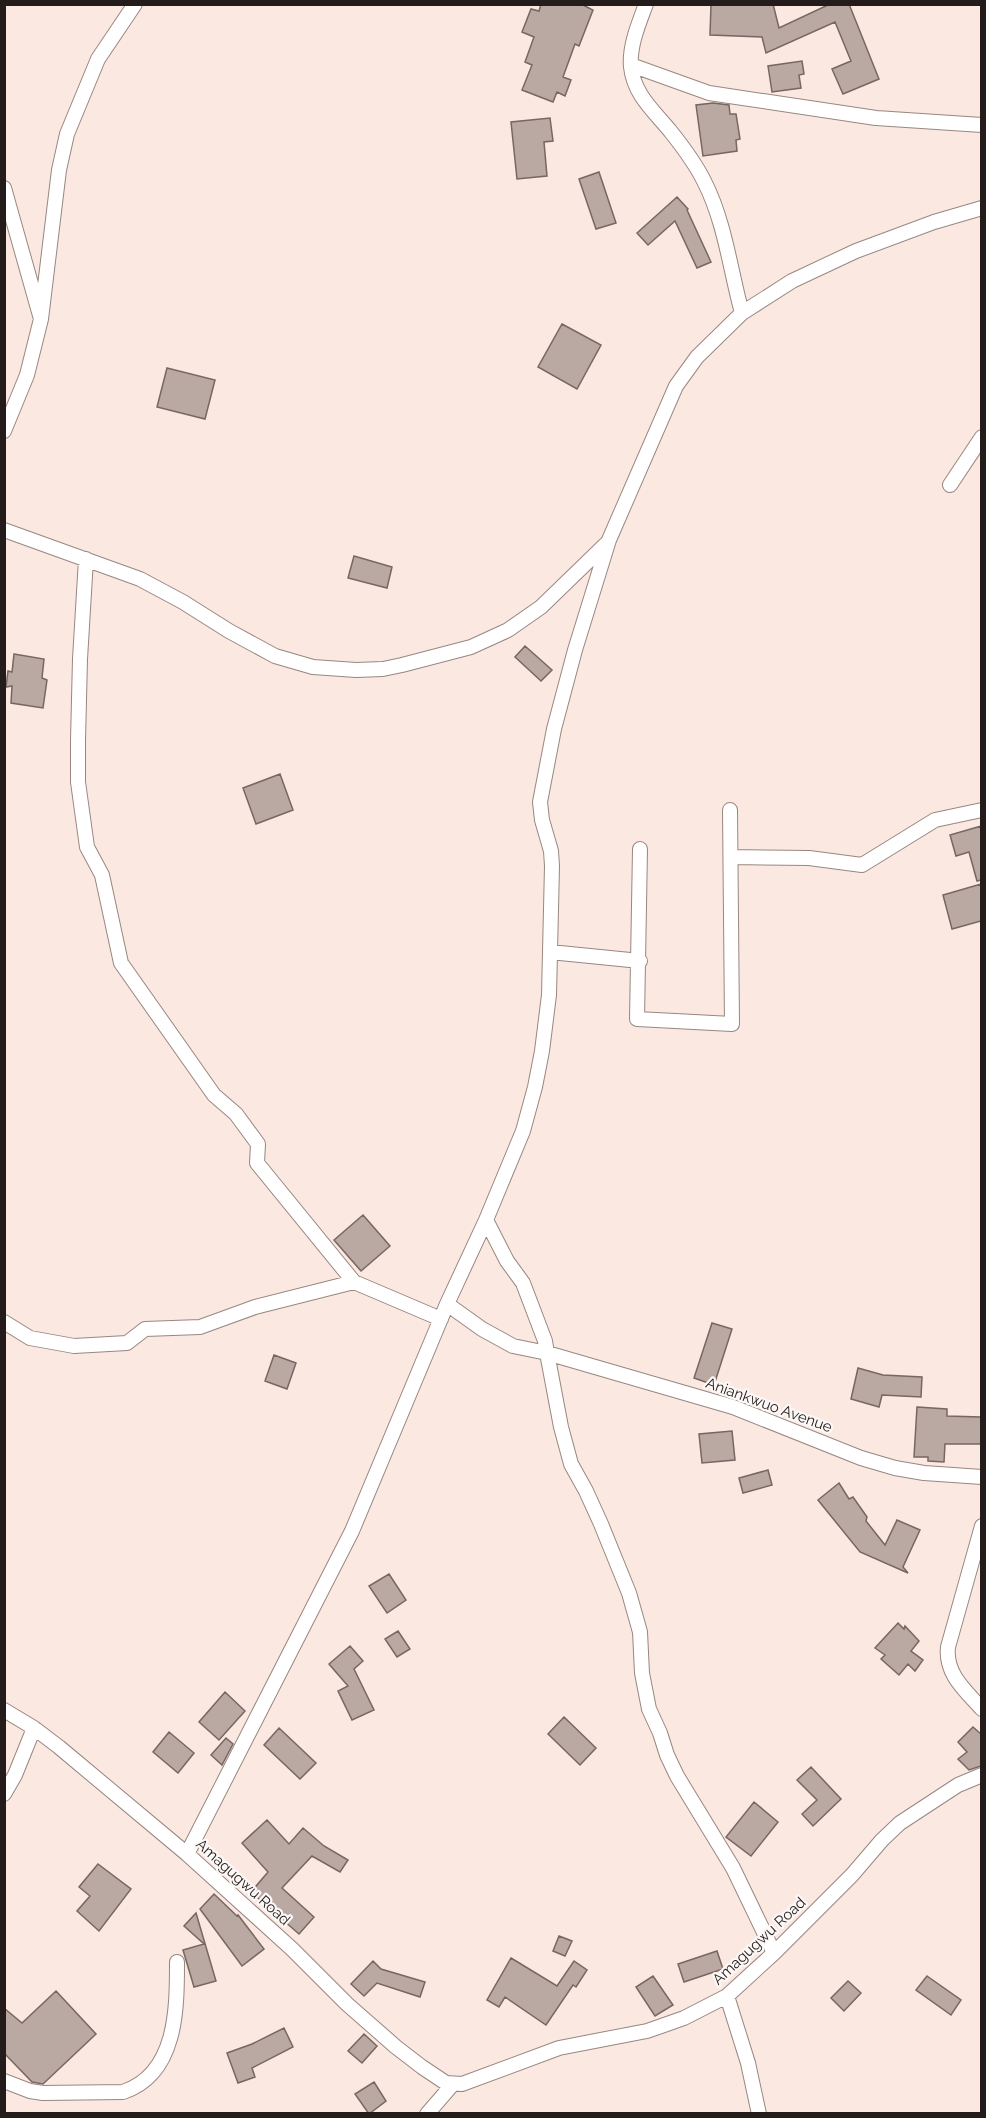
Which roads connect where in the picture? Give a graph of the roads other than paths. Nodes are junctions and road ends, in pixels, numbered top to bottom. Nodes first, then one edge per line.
1 (135, 4) edge
2 (646, 4) edge
3 (631, 65) junction
4 (981, 125) edge
5 (4, 188) edge
6 (981, 208) edge
7 (742, 313) junction
8 (41, 319) junction
9 (4, 431) edge
10 (981, 437) edge
11 (951, 485) dead end
12 (4, 530) edge
13 (609, 540) junction
14 (86, 559) junction
15 (730, 810) dead end
16 (981, 810) edge
17 (640, 849) dead end
18 (731, 857) junction
19 (550, 952) junction
20 (640, 961) junction
21 (486, 1220) junction
22 (354, 1282) junction
23 (447, 1304) junction
24 (441, 1319) junction
25 (4, 1322) edge
26 (547, 1353) junction
27 (981, 1477) edge
28 (981, 1526) edge
29 (981, 1709) edge
30 (4, 1710) edge
31 (34, 1728) junction
32 (981, 1775) edge
33 (4, 1794) edge
34 (188, 1854) junction
35 (774, 1953) junction
36 (177, 1962) dead end
37 (727, 1996) junction
38 (4, 2081) edge
39 (453, 2084) junction
40 (427, 2114) edge
41 (759, 2114) edge

1 - 8 street
2 - 3 street
3 - 4 street
3 - 7 street
5 - 8 street
6 - 7 street
7 - 13 street
8 - 9 street
10 - 11 street
12 - 14 street
13 - 14 street
13 - 19 street
14 - 22 street
15 - 18 street
16 - 18 street
17 - 20 street
18 - 20 street
19 - 20 street
19 - 21 street
21 - 23 street
21 - 26 street
22 - 24 street
22 - 25 street
23 - 24 street
23 - 26 street, Aniankwuo Avenue
24 - 34 street
26 - 27 street, Aniankwuo Avenue
26 - 35 street
28 - 29 street
30 - 31 street, Amagugwu Road
31 - 33 street
31 - 34 street, Amagugwu Road
32 - 35 street, Amagugwu Road
34 - 39 street, Amagugwu Road
35 - 37 street, Amagugwu Road
36 - 38 street
37 - 39 street, Amagugwu Road
37 - 41 street
39 - 40 street

